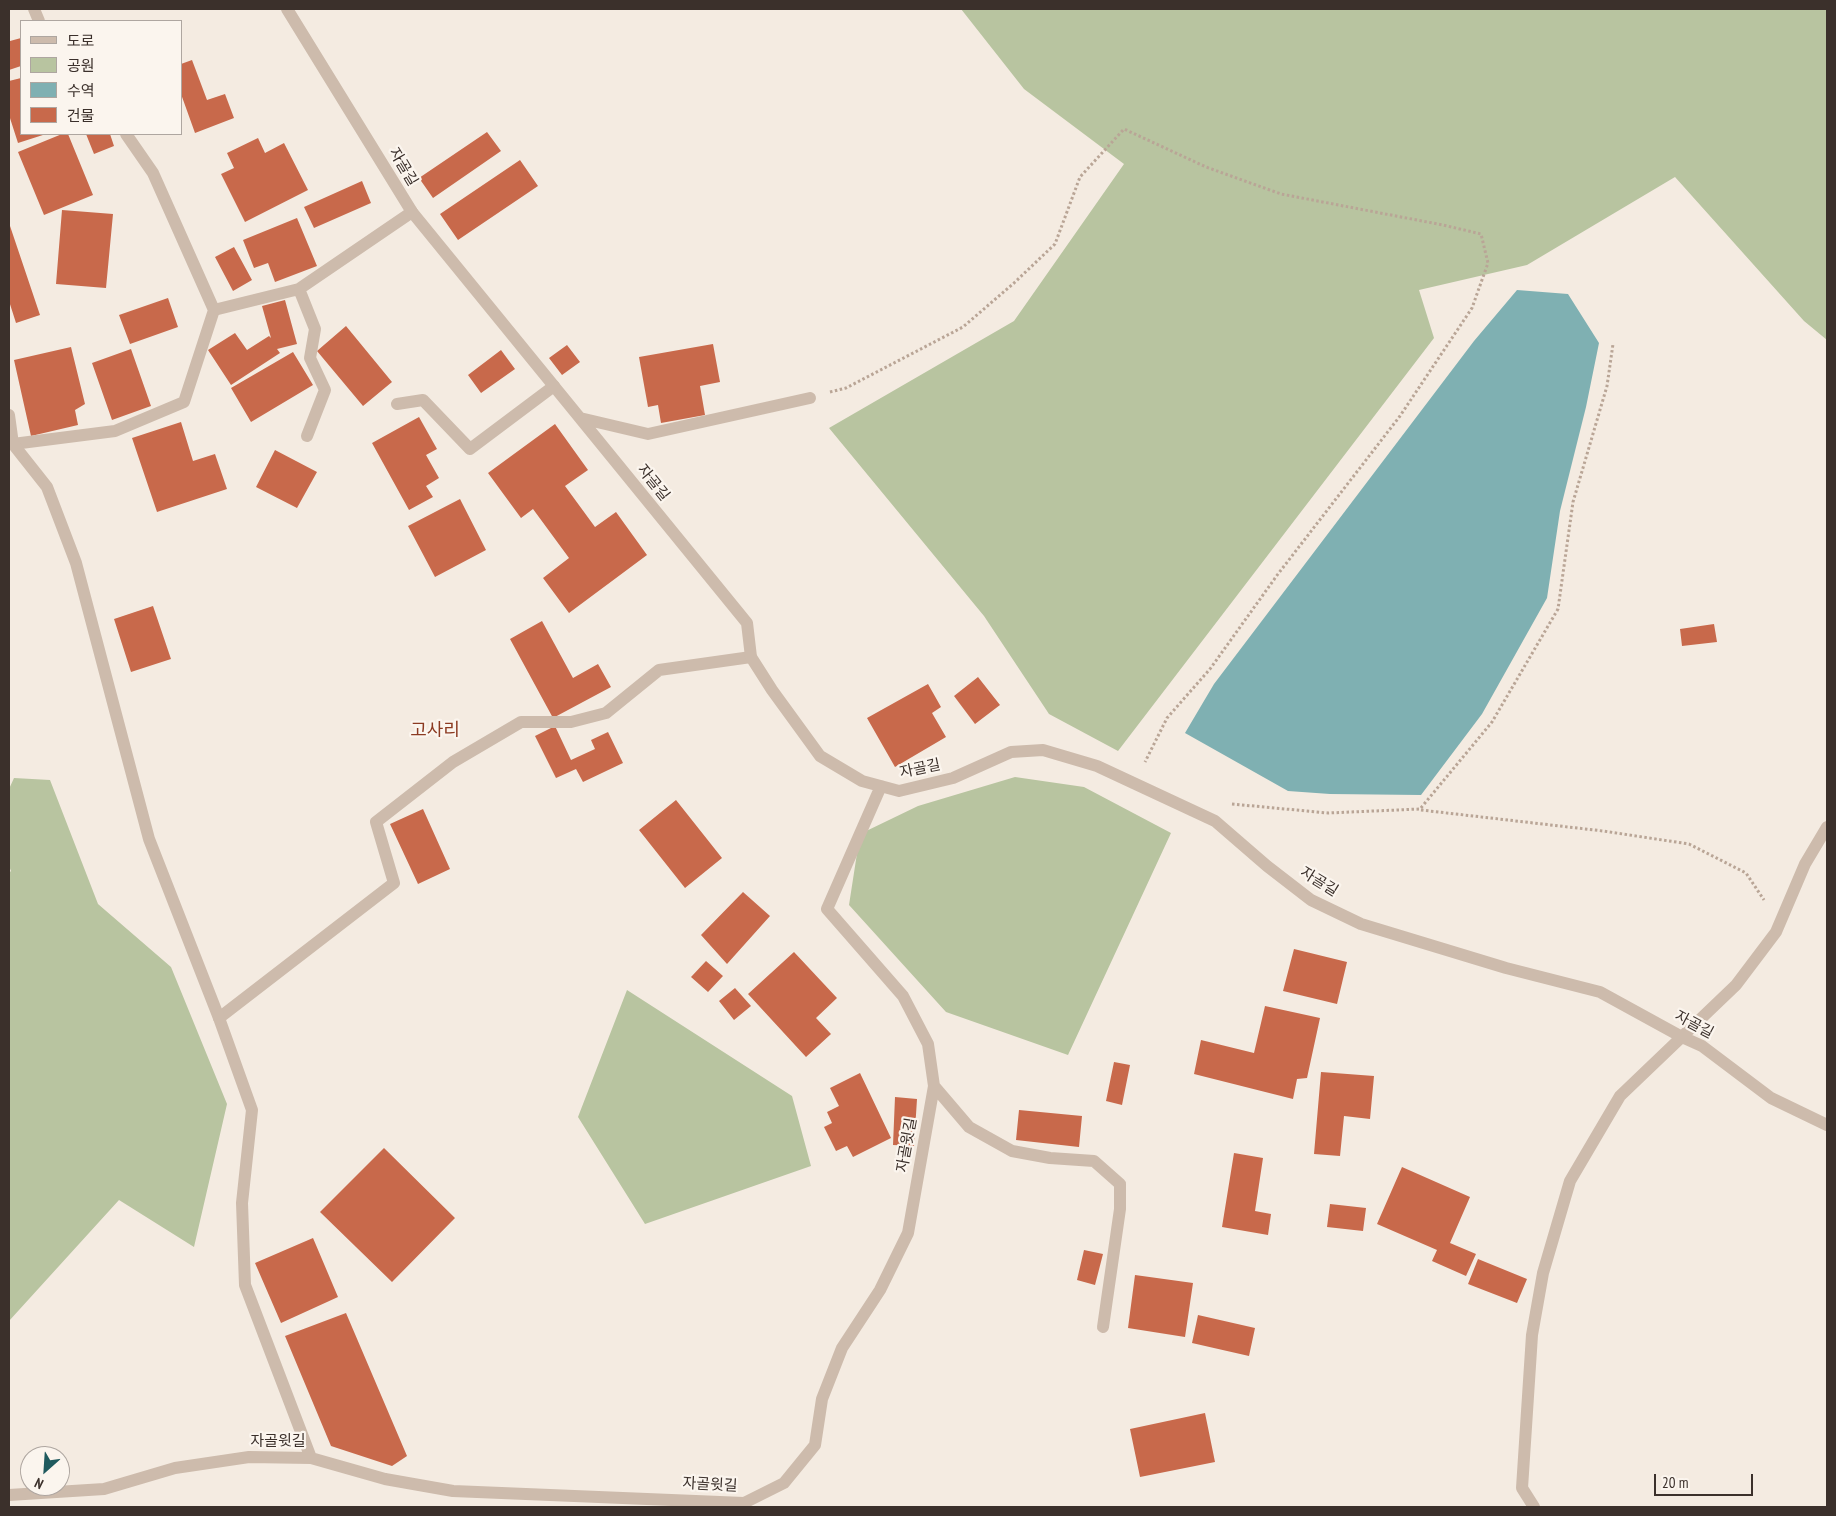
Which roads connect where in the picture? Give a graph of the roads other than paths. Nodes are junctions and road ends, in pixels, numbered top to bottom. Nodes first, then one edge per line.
1 (287, 9) edge
2 (127, 135) edge
3 (412, 212) junction
4 (299, 289) junction
5 (214, 310) junction
6 (554, 386) junction
7 (810, 398) road end
8 (397, 404) dead end
9 (9, 415) edge
10 (580, 418) junction
11 (307, 436) dead end
12 (13, 444) junction
13 (751, 657) junction
14 (881, 786) junction
15 (1827, 827) edge
16 (219, 1018) junction
17 (1682, 1038) junction
18 (934, 1086) junction
19 (1827, 1125) edge
20 (1103, 1327) dead end
21 (311, 1458) junction
22 (9, 1495) edge
23 (1534, 1507) edge

1 - 3 street, 자골길
2 - 5 street
3 - 4 street
3 - 6 street, 자골길
4 - 5 street
4 - 11 street
5 - 12 street
6 - 8 street
6 - 10 street, 자골길
7 - 10 street
9 - 12 street
10 - 13 street, 자골길
12 - 16 street
13 - 14 street, 자골길
13 - 16 street
14 - 17 street, 자골길
14 - 18 street, 자골윗길
15 - 17 street
16 - 21 street
17 - 19 street, 자골길
17 - 23 street
18 - 20 street
18 - 21 street, 자골윗길
21 - 22 street, 자골윗길

